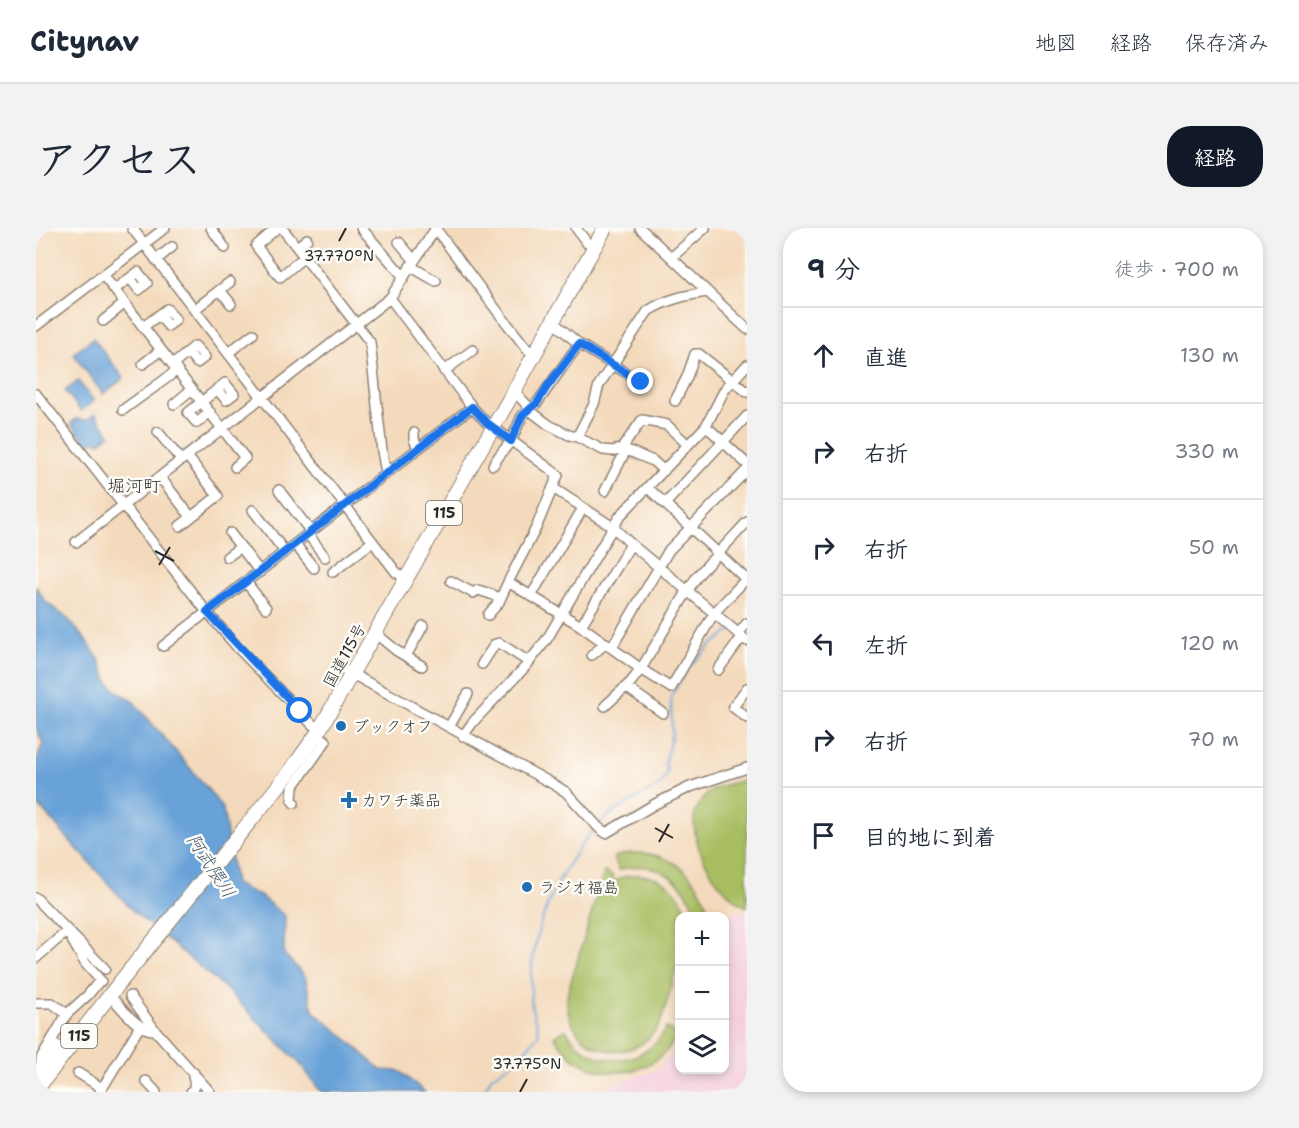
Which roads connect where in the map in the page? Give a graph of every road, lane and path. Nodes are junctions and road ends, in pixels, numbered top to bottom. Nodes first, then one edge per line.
1 (132, 228) edge
2 (165, 228) edge
3 (211, 228) edge
4 (277, 228) edge
5 (282, 228) edge
6 (361, 228) edge
7 (436, 228) edge
8 (576, 228) edge
9 (596, 228) edge
10 (605, 228) edge
11 (640, 228) edge
12 (705, 228) edge
13 (307, 240) dead end
14 (399, 242) dead end
15 (144, 244) junction
16 (591, 245) junction
17 (172, 247) dead end
18 (297, 247) junction
19 (225, 248) dead end
20 (304, 257) junction
21 (672, 257) junction
22 (156, 260) junction
23 (412, 263) junction
24 (103, 275) junction
25 (404, 277) junction
26 (130, 278) dead end
27 (436, 281) dead end
28 (230, 282) dead end
29 (115, 289) junction
30 (220, 290) junction
31 (708, 292) junction
32 (390, 298) junction
33 (125, 303) junction
34 (231, 304) dead end
35 (194, 310) junction
36 (159, 315) dead end
37 (103, 321) dead end
38 (552, 321) junction
39 (357, 324) junction
40 (36, 326) edge
41 (143, 327) junction
42 (747, 329) edge
43 (253, 334) dead end
44 (579, 344) junction
45 (161, 350) junction
46 (473, 350) dead end
47 (531, 351) junction
48 (188, 352) dead end
49 (228, 353) junction
50 (143, 364) dead end
51 (613, 365) junction
52 (747, 365) edge
53 (175, 367) junction
54 (444, 371) junction
55 (733, 381) junction
56 (641, 382) dead end
57 (192, 389) junction
58 (217, 389) dead end
59 (514, 391) junction
60 (747, 392) edge
61 (36, 394) edge
62 (261, 397) junction
63 (675, 401) dead end
64 (202, 402) junction
65 (174, 404) dead end
66 (472, 407) junction
67 (531, 409) junction
68 (123, 410) dead end
69 (210, 412) junction
70 (747, 416) edge
71 (489, 425) junction
72 (706, 426) junction
73 (223, 429) junction
74 (158, 432) dead end
75 (414, 433) dead end
76 (577, 437) junction
77 (511, 441) junction
78 (723, 442) junction
79 (688, 445) junction
80 (418, 448) junction
81 (624, 449) junction
82 (184, 458) junction
83 (747, 464) edge
84 (493, 465) dead end
85 (235, 467) dead end
86 (747, 470) edge
87 (664, 471) junction
88 (386, 473) junction
89 (160, 477) junction
90 (552, 488) junction
91 (648, 488) junction
92 (279, 490) dead end
93 (605, 491) dead end
94 (665, 504) junction
95 (123, 505) junction
96 (344, 506) junction
97 (583, 508) junction
98 (254, 510) dead end
99 (191, 517) junction
100 (747, 522) edge
101 (180, 526) dead end
102 (613, 527) junction
103 (690, 528) junction
104 (230, 533) dead end
105 (309, 533) junction
106 (76, 542) dead end
107 (372, 542) junction
108 (295, 544) junction
109 (632, 544) junction
110 (241, 547) junction
111 (285, 552) junction
112 (718, 553) junction
113 (325, 557) dead end
114 (227, 558) dead end
115 (314, 568) dead end
116 (659, 568) junction
117 (260, 572) junction
118 (333, 572) dead end
119 (402, 577) junction
120 (747, 579) edge
121 (246, 582) junction
122 (451, 582) dead end
123 (508, 582) junction
124 (688, 590) junction
125 (531, 596) junction
126 (500, 599) junction
127 (266, 608) dead end
128 (207, 612) junction
129 (714, 613) junction
130 (488, 615) dead end
131 (561, 615) junction
132 (747, 623) edge
133 (423, 626) dead end
134 (581, 626) junction
135 (375, 633) junction
136 (743, 637) edge
137 (609, 645) junction
138 (163, 646) dead end
139 (592, 655) dead end
140 (406, 656) junction
141 (530, 662) junction
142 (482, 664) dead end
143 (422, 666) dead end
144 (641, 669) junction
145 (718, 670) dead end
146 (349, 672) junction
147 (626, 687) junction
148 (747, 688) edge
149 (468, 694) dead end
150 (605, 706) dead end
151 (663, 713) dead end
152 (747, 718) edge
153 (449, 727) junction
154 (315, 730) junction
155 (463, 736) junction
156 (747, 768) edge
157 (294, 803) dead end
158 (36, 898) edge
159 (67, 931) junction
160 (36, 958) edge
161 (114, 976) junction
162 (130, 996) dead end
163 (116, 1002) dead end
164 (36, 1003) edge
165 (67, 1014) junction
166 (140, 1026) junction
167 (155, 1030) junction
168 (40, 1070) edge
169 (78, 1073) dead end
170 (194, 1073) junction
171 (146, 1081) dead end
172 (36, 1090) edge
173 (101, 1090) edge
174 (156, 1092) edge
175 (191, 1092) edge
176 (210, 1092) edge

1 - 15 street
2 - 15 street
3 - 19 street
4 - 20 street
5 - 18 street
6 - 25 street
7 - 23 street
7 - 47 street
8 - 16 street
9 - 16 highway, 国道115号 / 115
10 - 16 highway, 国道115号 / 115
11 - 21 street
12 - 21 street
13 - 18 street
14 - 23 street
15 - 22 street
15 - 24 street
16 - 38 highway, 国道115号 / 115
16 - 47 highway, 国道115号 / 115
17 - 22 street
18 - 20 street
20 - 39 street
21 - 31 street
22 - 35 street
23 - 25 street
23 - 27 street
24 - 29 street
24 - 40 street
25 - 32 street
26 - 29 street
28 - 30 street
29 - 33 street
30 - 34 street
30 - 35 street
31 - 42 street
31 - 51 street
32 - 39 street
32 - 54 street
33 - 37 street
33 - 41 street
35 - 49 street
36 - 41 street
38 - 44 street
38 - 47 highway, 国道115号 / 115
39 - 62 street
39 - 88 street
41 - 45 street
43 - 49 street
44 - 51 street
44 - 67 street
45 - 50 street
45 - 53 street
46 - 54 street
47 - 59 highway, 国道115号 / 115
47 - 71 highway, 国道115号 / 115
48 - 53 street
49 - 62 street
51 - 56 street
51 - 76 street
52 - 55 street
53 - 57 street
53 - 68 street
54 - 66 street
55 - 60 street
55 - 63 street
55 - 72 street
57 - 64 street
57 - 65 street
58 - 64 street
59 - 67 street
59 - 71 highway, 国道115号 / 115
61 - 95 street
62 - 73 street
62 - 96 street
64 - 69 street
64 - 69 street
66 - 71 street
66 - 80 street
67 - 76 street
67 - 77 street
69 - 73 street
70 - 78 street
71 - 77 street
71 - 119 highway, 国道115号 / 115
72 - 78 street
72 - 79 street
73 - 82 street
73 - 85 street
74 - 82 street
75 - 80 street
76 - 81 street
77 - 84 street
77 - 90 street
78 - 83 street
78 - 94 street
79 - 81 street
79 - 87 street
80 - 88 street
81 - 87 street
81 - 93 street
82 - 89 street
82 - 99 street
86 - 103 street
87 - 91 street
88 - 96 street
89 - 95 street
89 - 99 street
90 - 97 street
90 - 123 street
91 - 94 street
91 - 102 street
92 - 105 street
94 - 103 street
95 - 106 street
95 - 128 street
96 - 105 street
96 - 107 street
97 - 102 street
97 - 125 street
98 - 111 street
99 - 101 street
100 - 112 street
102 - 109 street
102 - 131 street
103 - 112 street
103 - 116 street
104 - 110 street
105 - 108 street
105 - 113 street
107 - 118 street
107 - 119 street
108 - 111 street
108 - 115 street
109 - 116 street
109 - 134 street
110 - 114 street
110 - 117 street
111 - 117 street
112 - 120 street
112 - 124 street
116 - 124 street
116 - 137 street
117 - 121 street
119 - 135 highway, 国道115号 / 115
119 - 146 highway, 国道115号 / 115
120 - 129 street
121 - 127 street
121 - 128 street
122 - 126 street
123 - 125 street
123 - 126 street
124 - 129 street
124 - 144 street
125 - 131 street
126 - 130 street
128 - 138 street
128 - 154 street
129 - 136 street
129 - 144 street
131 - 134 street
131 - 141 street
132 - 136 street
133 - 140 street
134 - 137 street
135 - 140 street
135 - 146 highway, 国道115号 / 115
136 - 145 street
137 - 139 street
137 - 144 street
140 - 143 street
141 - 142 street
141 - 155 street
144 - 147 street
146 - 153 street
146 - 154 highway, 国道115号 / 115
147 - 150 street
147 - 151 street
148 - 152 street
149 - 153 street
153 - 155 street
154 - 157 street
154 - 161 highway, 国道115号 / 115
155 - 156 street
158 - 159 street
159 - 160 street
159 - 161 street
159 - 165 street
161 - 168 highway, 国道115号 / 115
161 - 172 highway, 国道115号 / 115
162 - 167 street
163 - 166 street
164 - 165 street
165 - 168 street
166 - 167 street
166 - 173 street
167 - 170 street
169 - 173 street
170 - 175 street
170 - 176 street
171 - 174 street

